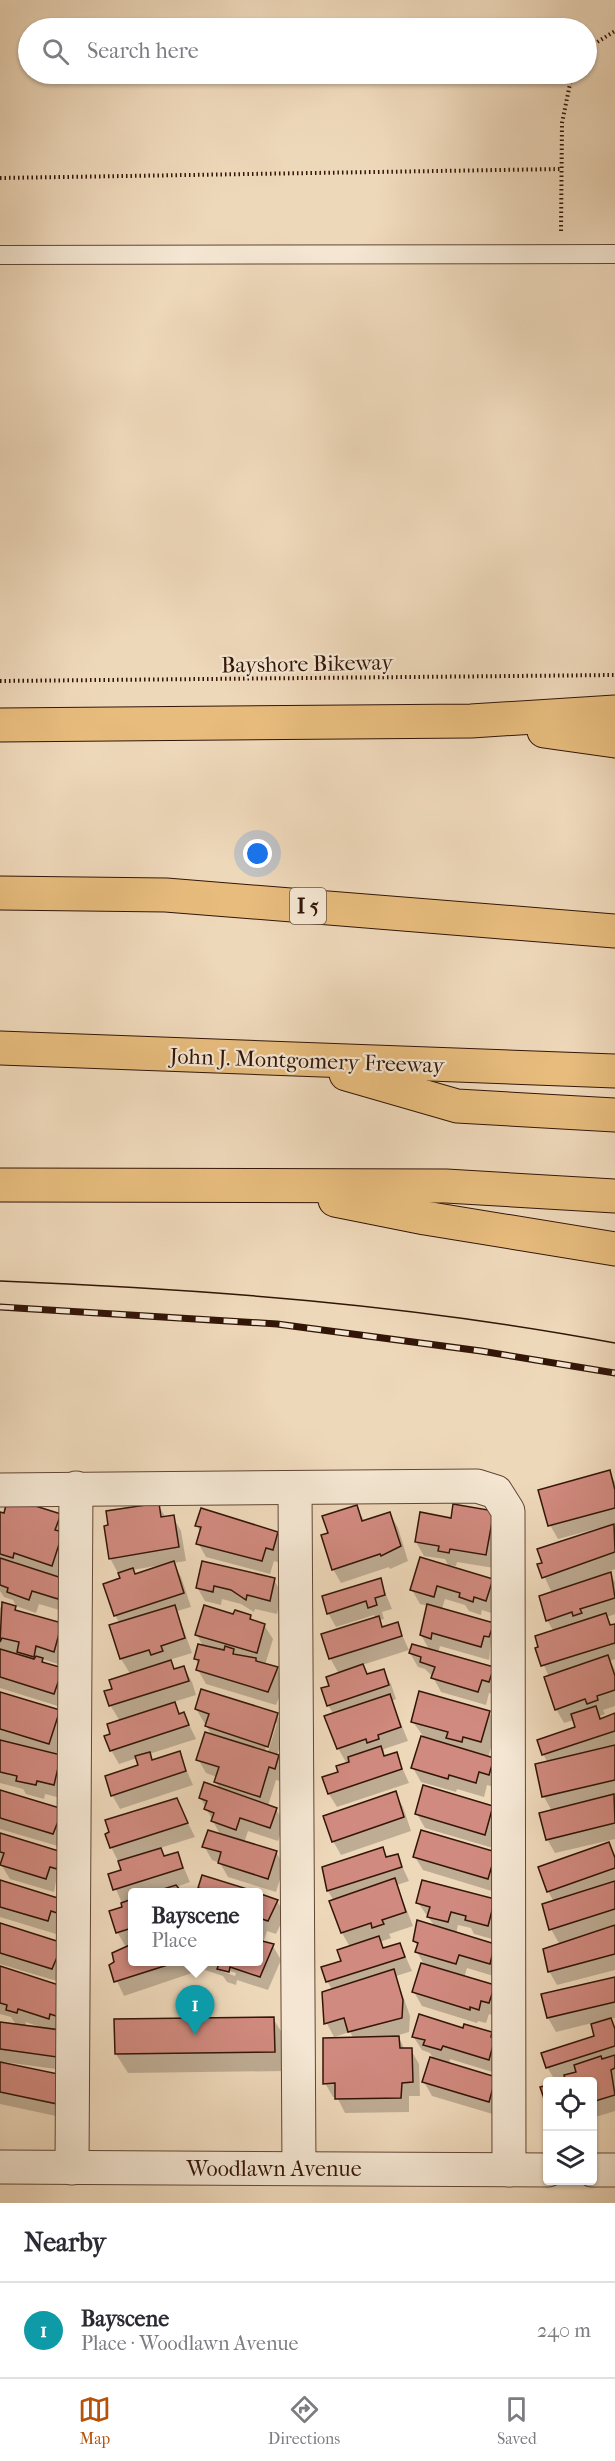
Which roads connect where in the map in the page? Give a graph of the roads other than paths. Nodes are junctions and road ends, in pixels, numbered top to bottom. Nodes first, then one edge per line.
1 (615, 254) edge
2 (0, 255) edge
3 (615, 712) edge
4 (471, 721) junction
5 (0, 726) edge
6 (615, 741) edge
7 (0, 893) edge
8 (615, 931) edge
9 (0, 1048) edge
10 (295, 1060) junction
11 (615, 1071) edge
12 (615, 1115) edge
13 (0, 1185) edge
14 (266, 1186) junction
15 (615, 1196) edge
16 (615, 1249) edge
17 (76, 1488) junction
18 (295, 1489) junction
19 (0, 1490) edge
20 (0, 2167) edge
21 (72, 2168) junction
22 (299, 2168) junction
23 (509, 2170) junction
24 (543, 2170) edge
25 (597, 2170) edge
26 (615, 2170) edge

1 - 2 lane
3 - 4 highway
4 - 5 highway
4 - 6 highway
7 - 8 highway, I 5
9 - 10 highway, John J. Montgomery Freeway
10 - 11 highway, John J. Montgomery Freeway
10 - 12 highway
13 - 14 highway
14 - 15 highway
14 - 16 highway
17 - 18 street
17 - 19 street
17 - 21 street
18 - 22 street
18 - 23 street
20 - 21 street, Woodlawn Avenue
21 - 22 street, Woodlawn Avenue
22 - 23 street, Woodlawn Avenue
23 - 24 street, Woodlawn Avenue
25 - 26 street

